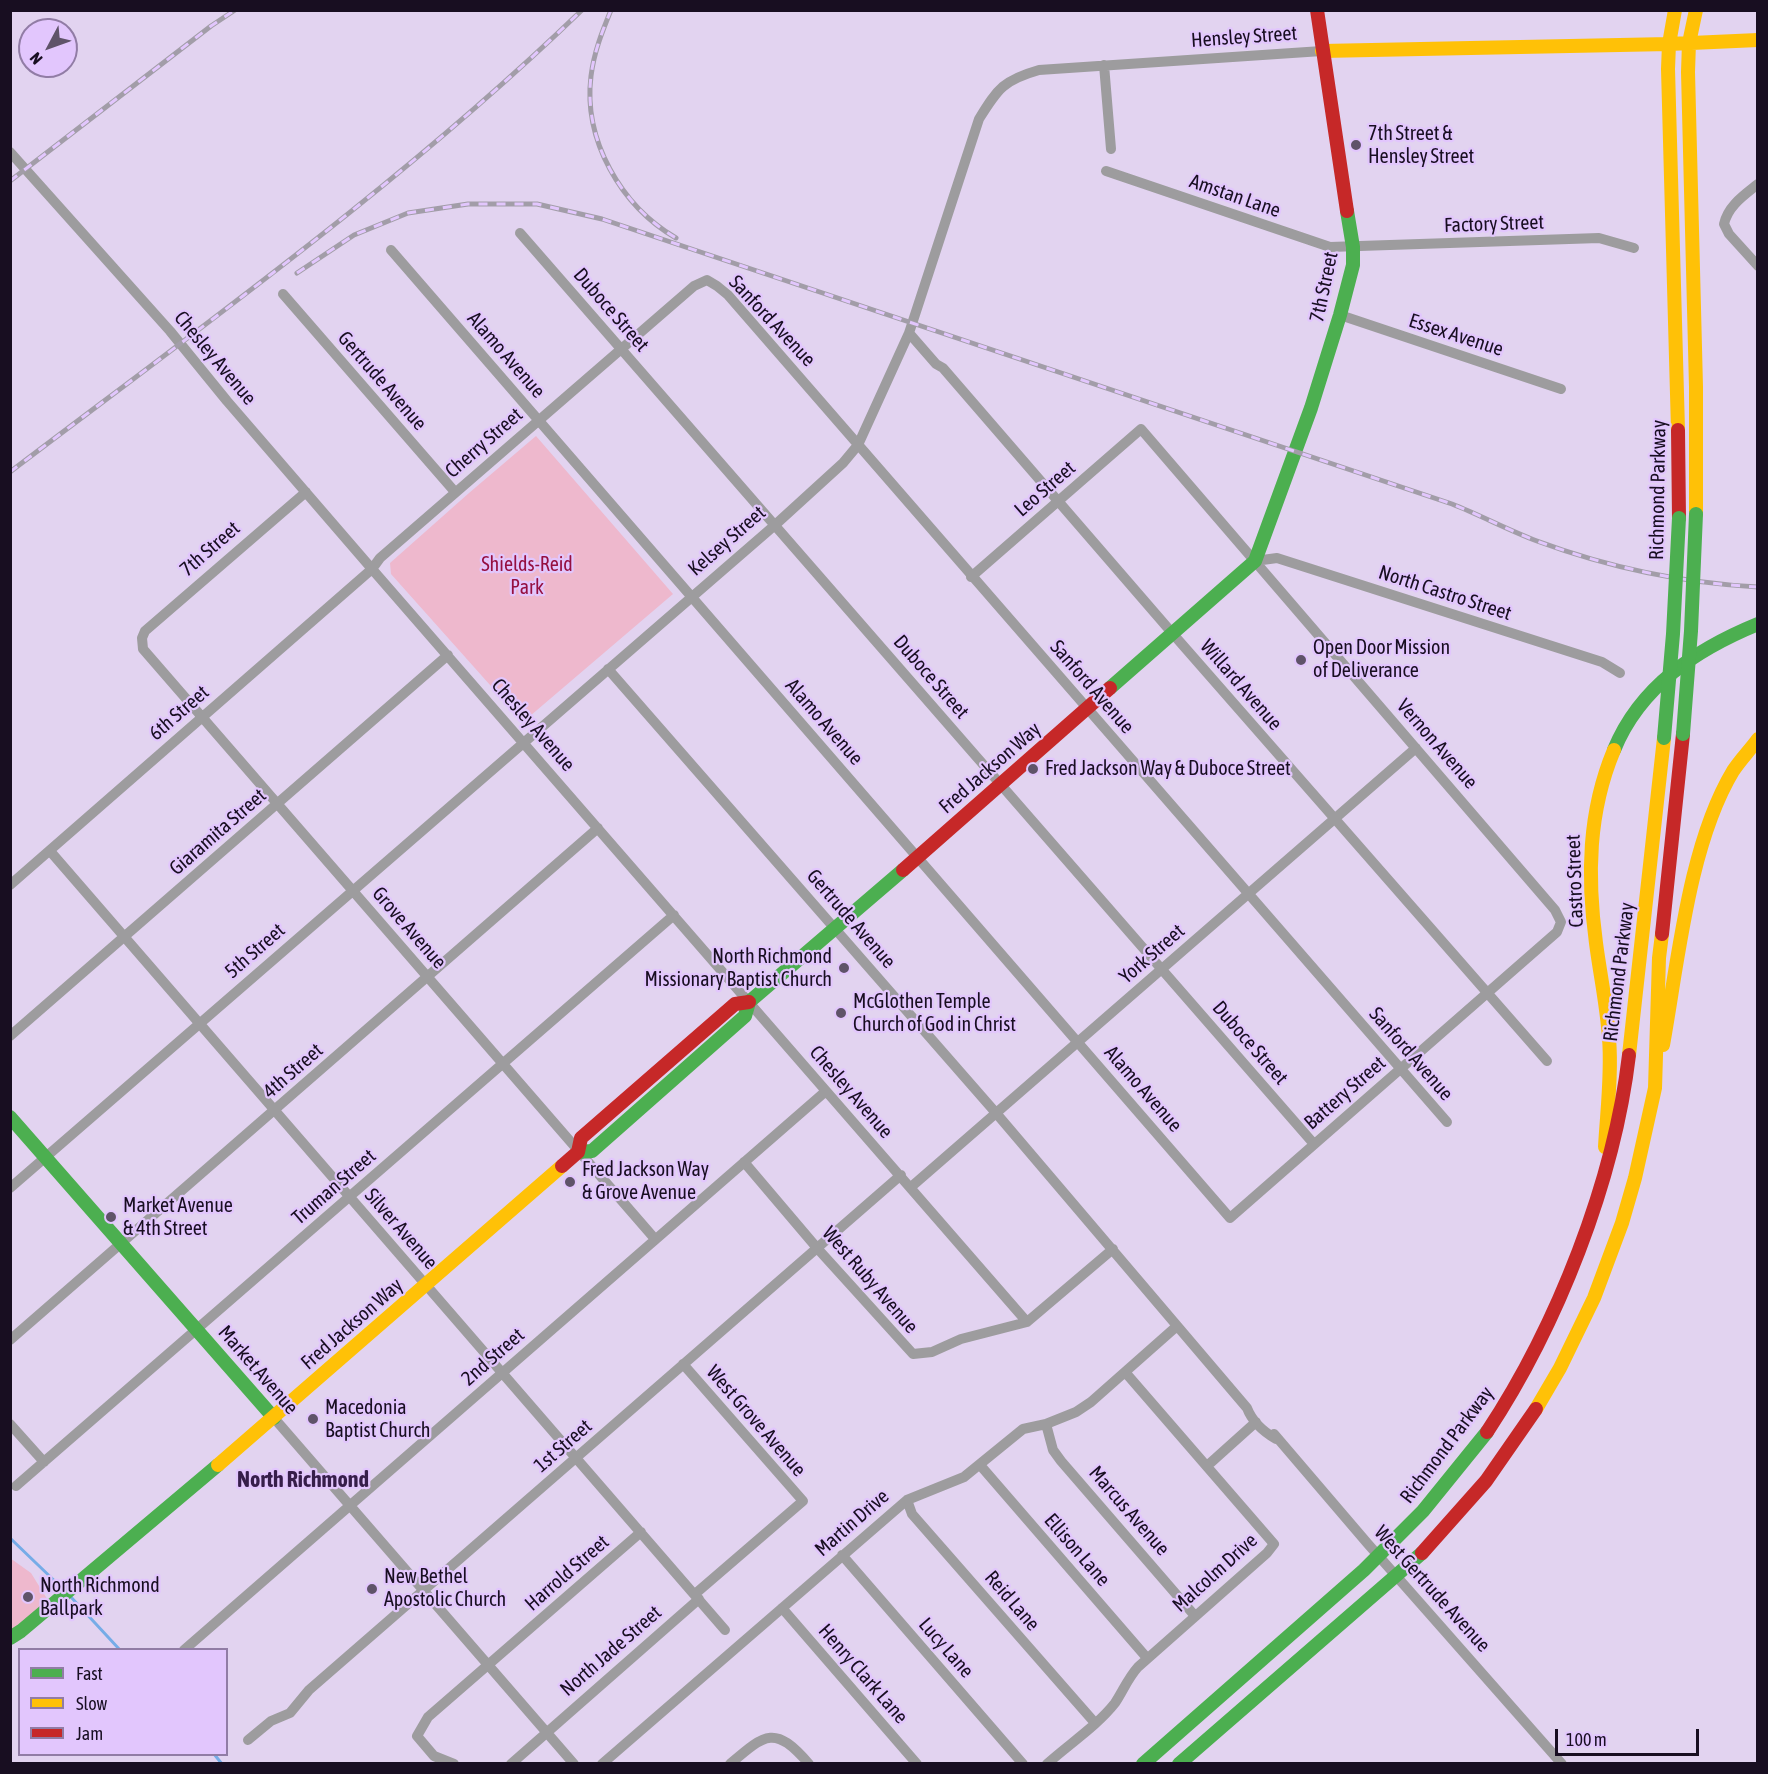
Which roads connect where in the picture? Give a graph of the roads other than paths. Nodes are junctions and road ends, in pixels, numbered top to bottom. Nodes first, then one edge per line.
1 (1317, 10) edge
2 (1676, 10) edge
3 (1696, 10) edge
4 (1758, 40) edge
5 (1689, 43) junction
6 (1669, 44) junction
7 (1322, 51) junction
8 (1104, 65) junction
9 (1111, 149) dead end
10 (10, 152) edge
11 (1106, 171) dead end
12 (1758, 184) edge
13 (520, 233) dead end
14 (1353, 248) junction
15 (1634, 248) dead end
16 (391, 250) dead end
17 (1758, 266) edge
18 (707, 280) joint
19 (283, 294) dead end
20 (1340, 315) junction
21 (909, 333) junction
22 (621, 349) junction
23 (1561, 389) dead end
24 (538, 420) junction
25 (1142, 429) joint
26 (858, 445) junction
27 (306, 492) junction
28 (455, 492) junction
29 (1059, 501) junction
30 (775, 525) junction
31 (1255, 561) junction
32 (372, 569) junction
33 (971, 577) junction
34 (691, 596) junction
35 (1758, 624) edge
36 (1173, 634) junction
37 (141, 638) joint
38 (448, 655) junction
39 (608, 669) junction
40 (1620, 674) dead end
41 (1087, 709) junction
42 (202, 717) junction
43 (1758, 739) edge
44 (523, 742) junction
45 (1416, 748) junction
46 (1001, 785) junction
47 (278, 804) junction
48 (1335, 818) junction
49 (598, 828) junction
50 (50, 851) junction
51 (918, 857) junction
52 (10, 885) edge
53 (352, 890) junction
54 (1247, 894) junction
55 (674, 915) junction
56 (1561, 922) joint
57 (836, 929) junction
58 (124, 937) junction
59 (1162, 969) junction
60 (427, 978) junction
61 (1487, 994) junction
62 (749, 1002) junction
63 (199, 1024) junction
64 (10, 1036) edge
65 (1078, 1041) junction
66 (1547, 1061) dead end
67 (503, 1064) junction
68 (1400, 1069) junction
69 (1655, 1088) junction
70 (826, 1091) junction
71 (274, 1111) junction
72 (996, 1113) junction
73 (10, 1117) edge
74 (1447, 1122) dead end
75 (1314, 1144) junction
76 (578, 1152) junction
77 (46, 1157) junction
78 (744, 1162) junction
79 (1603, 1174) junction
80 (901, 1175) junction
81 (911, 1187) junction
82 (10, 1188) edge
83 (350, 1197) junction
84 (1230, 1218) joint
85 (655, 1239) junction
86 (122, 1243) junction
87 (817, 1248) junction
88 (1113, 1249) junction
89 (426, 1285) junction
90 (1027, 1322) junction
91 (1177, 1326) junction
92 (197, 1329) junction
93 (10, 1340) edge
94 (683, 1364) junction
95 (502, 1372) junction
96 (1125, 1372) junction
97 (1247, 1408) junction
98 (274, 1418) junction
99 (1256, 1422) junction
100 (10, 1424) edge
101 (1046, 1424) junction
102 (1276, 1439) junction
103 (577, 1458) junction
104 (44, 1462) junction
105 (980, 1465) junction
106 (1207, 1466) junction
107 (16, 1486) dead end
108 (908, 1500) junction
109 (803, 1501) joint
110 (349, 1506) junction
111 (641, 1532) junction
112 (842, 1555) junction
113 (1378, 1556) junction
114 (1395, 1575) junction
115 (423, 1590) junction
116 (697, 1596) junction
117 (782, 1608) junction
118 (1196, 1616) junction
119 (725, 1630) dead end
120 (10, 1638) edge
121 (186, 1648) edge
122 (1147, 1659) junction
123 (488, 1665) junction
124 (1095, 1723) junction
125 (546, 1731) junction
126 (248, 1740) dead end
127 (454, 1764) edge
128 (511, 1764) edge
129 (574, 1764) edge
130 (602, 1764) edge
131 (730, 1764) edge
132 (809, 1764) edge
133 (917, 1764) edge
134 (1023, 1764) edge
135 (1047, 1764) edge
136 (1143, 1764) edge
137 (1179, 1764) edge
138 (1562, 1764) edge

1 - 7 main road, 7th Street
2 - 6 main road, Richmond Parkway
3 - 5 main road, Richmond Parkway
4 - 5 main road, Hensley Street
5 - 6 main road, Hensley Street
5 - 69 main road, Richmond Parkway, bridge
6 - 7 main road, Hensley Street
6 - 79 main road, Richmond Parkway, bridge
7 - 8 street, Hensley Street
7 - 14 main road, 7th Street
8 - 9 street
8 - 21 street, Hensley Street
10 - 27 street, Chesley Avenue
11 - 14 street, Amstan Lane
12 - 17 street
13 - 22 street, Duboce Street
14 - 15 street, Factory Street
14 - 20 main road, 7th Street
16 - 24 street, Alamo Avenue
18 - 22 street, Cherry Street
18 - 26 street, Sanford Avenue
19 - 28 street, Gertrude Avenue
20 - 23 street, Essex Avenue
20 - 31 main road, 7th Street
21 - 26 street, Kelsey Street
21 - 29 street, Willard Avenue
22 - 24 street, Cherry Street
22 - 30 street, Duboce Street
24 - 28 street, Cherry Street
24 - 34 street, Alamo Avenue
25 - 29 street, Leo Street
25 - 31 street, Vernon Avenue
26 - 30 street, Kelsey Street
26 - 33 street, Sanford Avenue
27 - 32 street, Chesley Avenue
27 - 37 street, 7th Street
28 - 32 street, Cherry Street
29 - 33 street, Leo Street
29 - 36 street, Willard Avenue
30 - 34 street, Kelsey Street
30 - 46 street, Duboce Street
31 - 36 main road, Fred Jackson Way
31 - 40 street, North Castro Street
31 - 45 street, Vernon Avenue
32 - 38 street, Chesley Avenue
32 - 42 street, 6th Street
33 - 41 street, Sanford Avenue
34 - 39 street, Kelsey Street
34 - 51 street, Alamo Avenue
35 - 79 main road, Castro Street
36 - 41 main road, Fred Jackson Way
36 - 48 street, Willard Avenue
37 - 42 street, Grove Avenue
38 - 44 street, Chesley Avenue
38 - 47 street, Giaramita Street
39 - 44 street, Kelsey Street
39 - 57 street, Gertrude Avenue
41 - 46 main road, Fred Jackson Way
41 - 54 street, Sanford Avenue
42 - 47 street, Grove Avenue
42 - 50 street, 6th Street
43 - 69 main road
44 - 49 street, Chesley Avenue
44 - 53 street, 5th Street
45 - 48 street, York Street
45 - 56 street, Vernon Avenue
46 - 51 main road, Fred Jackson Way
46 - 59 street, Duboce Street
47 - 53 street, Grove Avenue
47 - 58 street, Giaramita Street
48 - 54 street, York Street
48 - 61 street, Willard Avenue
49 - 55 street, Chesley Avenue
49 - 60 street, 4th Street
50 - 52 street, 6th Street
50 - 58 street, Silver Avenue
51 - 57 main road, Fred Jackson Way
51 - 65 street, Alamo Avenue
53 - 60 street, Grove Avenue
53 - 63 street, 5th Street
54 - 59 street, York Street
54 - 68 street, Sanford Avenue
55 - 62 street, Chesley Avenue
55 - 67 street, Truman Street
56 - 61 street, Battery Street
57 - 62 main road, Fred Jackson Way
57 - 72 street, Gertrude Avenue
58 - 63 street, Silver Avenue
58 - 64 street, Giaramita Street
59 - 65 street, York Street
59 - 75 street, Duboce Street
60 - 67 street, Grove Avenue
60 - 71 street, 4th Street
61 - 66 street, Willard Avenue
61 - 68 street, Battery Street
62 - 70 street, Chesley Avenue
62 - 76 main road, Fred Jackson Way
63 - 71 street, Silver Avenue
63 - 77 street, 5th Street
65 - 72 street, York Street
65 - 84 street, Alamo Avenue
67 - 76 street, Grove Avenue
67 - 83 street, Truman Street
68 - 74 street, Sanford Avenue
68 - 75 street, Battery Street
69 - 114 main road, Richmond Parkway
70 - 78 street, 2nd Street
70 - 80 street, Chesley Avenue
71 - 83 street, Silver Avenue
71 - 86 street, 4th Street
72 - 81 street, York Street
72 - 88 street, Gertrude Avenue
73 - 77 main road, Market Avenue
75 - 84 street, Battery Street
76 - 85 street, Grove Avenue
76 - 89 main road, Fred Jackson Way
77 - 82 street, 5th Street
77 - 86 main road, Market Avenue
78 - 85 street, 2nd Street
78 - 87 street, West Ruby Avenue
79 - 113 main road, Richmond Parkway
80 - 81 street, Chesley Avenue
80 - 87 street, 1st Street
81 - 90 street, Chesley Avenue
83 - 89 street, Silver Avenue
83 - 92 street, Truman Street
85 - 95 street, 2nd Street
86 - 92 main road, Market Avenue
86 - 93 street, 4th Street
87 - 90 street, West Ruby Avenue
87 - 94 street, 1st Street
88 - 90 street, West Ruby Avenue
88 - 91 street, West Gertrude Avenue
89 - 95 street, Silver Avenue
89 - 98 main road, Fred Jackson Way
91 - 96 street, Martin Drive
91 - 97 street, West Gertrude Avenue
92 - 98 main road, Market Avenue
92 - 104 street, Truman Street
94 - 103 street, 1st Street
94 - 109 street, West Grove Avenue
95 - 103 street, Silver Avenue
95 - 110 street, 2nd Street
96 - 101 street, Martin Drive
96 - 106 street, Malcolm Drive
97 - 99 street, West Gertrude Avenue
97 - 102 street, West Gertrude Avenue
98 - 110 street, Market Avenue
98 - 120 main road, Fred Jackson Way
99 - 102 street, West Gertrude Avenue
99 - 106 street
100 - 104 street
101 - 105 street, Martin Drive
101 - 118 street, Marcus Avenue
102 - 113 street, West Gertrude Avenue
103 - 111 street, Silver Avenue
103 - 115 street, 1st Street
104 - 107 street, Truman Street
105 - 108 street, Martin Drive
105 - 122 street, Ellison Lane
106 - 118 street, Malcolm Drive
108 - 112 street, Martin Drive
108 - 124 street, Reid Lane
109 - 116 street, North Jade Street
110 - 115 street, Market Avenue
110 - 121 street, 2nd Street
111 - 116 street, Silver Avenue
111 - 123 street, Harrold Street
112 - 117 street, Martin Drive
112 - 134 street, Lucy Lane
113 - 114 street, West Gertrude Avenue
113 - 136 main road, Richmond Parkway
114 - 137 main road, Richmond Parkway
114 - 138 street, West Gertrude Avenue
115 - 123 street, Market Avenue
115 - 126 street, 1st Street
116 - 119 street, Silver Avenue
116 - 125 street, North Jade Street
117 - 130 street, Martin Drive
117 - 133 street, Henry Clark Lane
118 - 122 street, Malcolm Drive
122 - 124 street, Malcolm Drive
123 - 125 street, Market Avenue
123 - 127 street, Harrold Street
124 - 135 street, Malcolm Drive
125 - 128 street, North Jade Street
125 - 129 street
131 - 132 street

